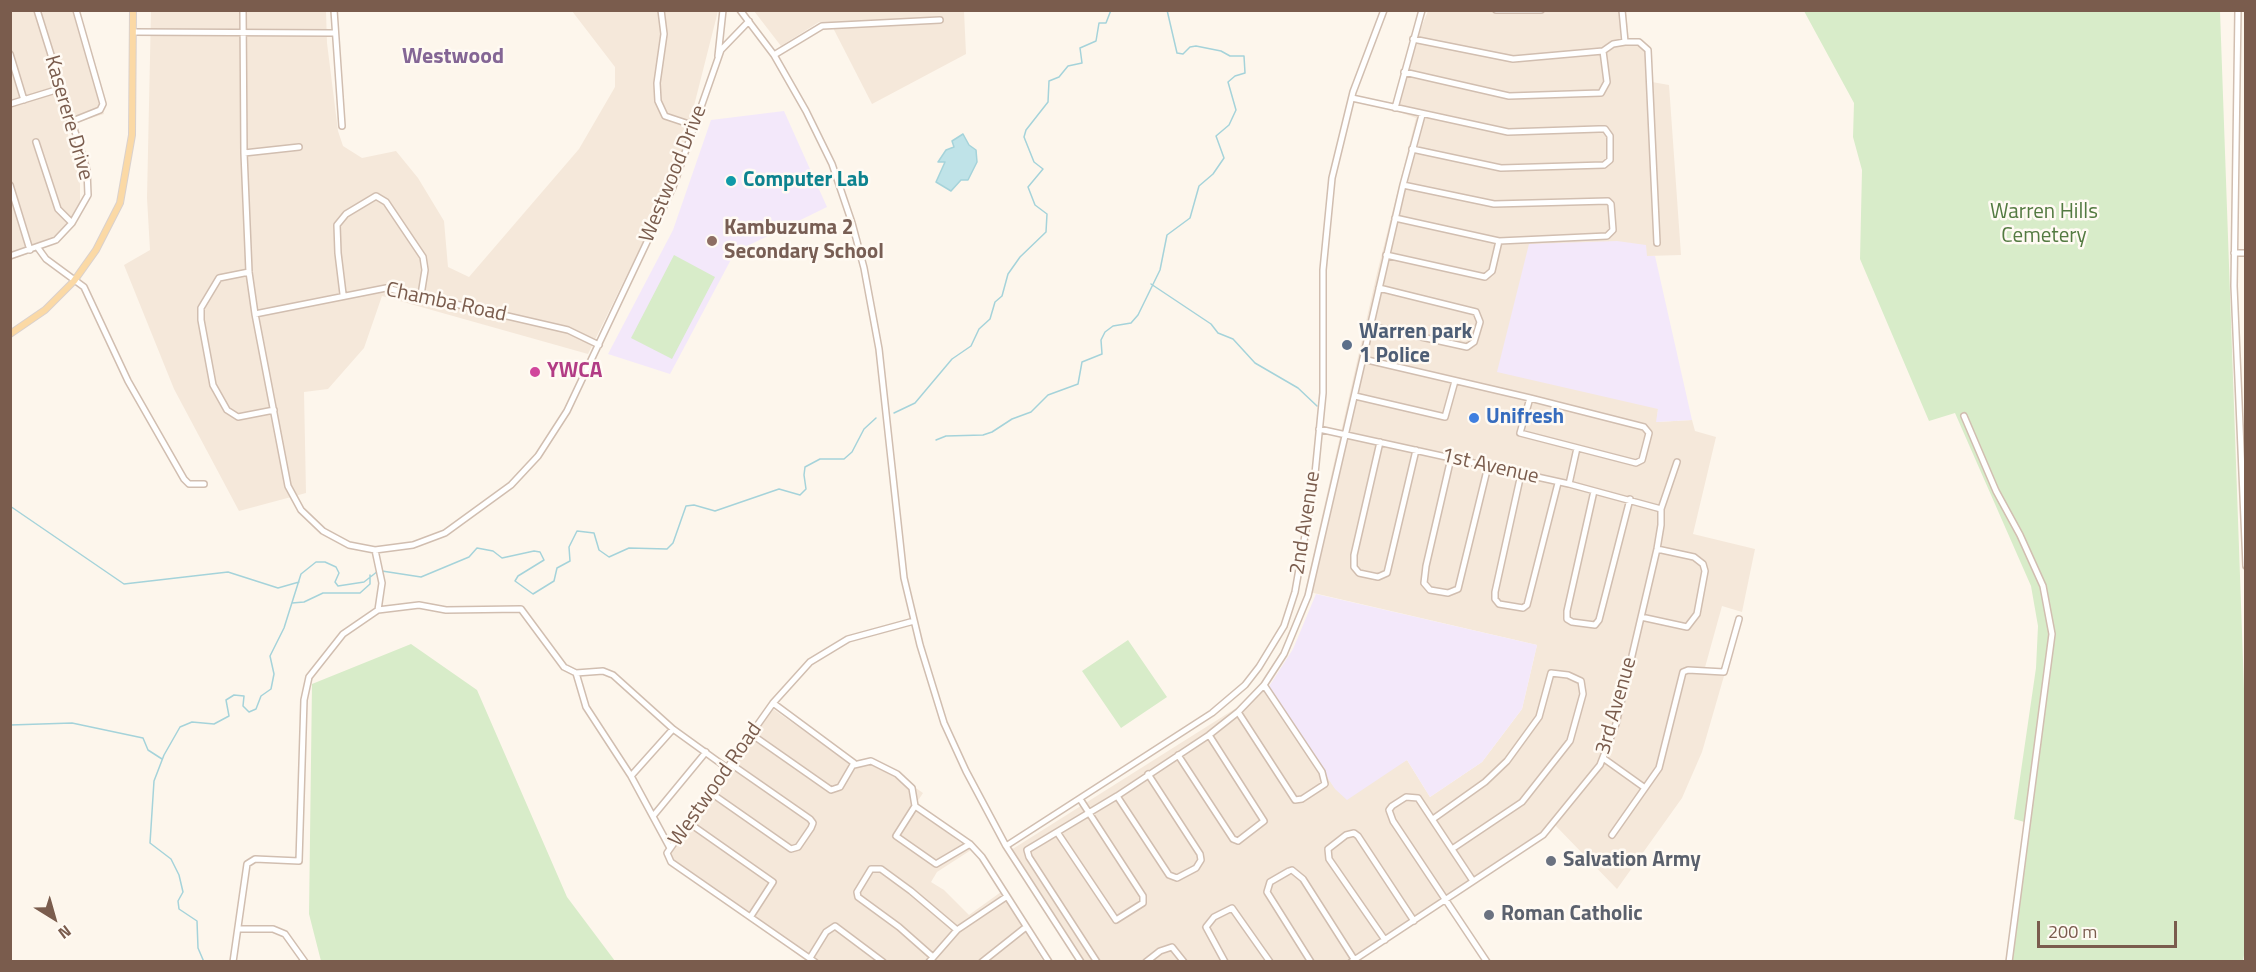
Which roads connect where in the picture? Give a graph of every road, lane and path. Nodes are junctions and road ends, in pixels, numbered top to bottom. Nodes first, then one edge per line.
1 (37, 10) edge
2 (76, 10) edge
3 (133, 10) edge
4 (243, 10) edge
5 (334, 10) edge
6 (661, 10) edge
7 (723, 10) edge
8 (740, 10) edge
9 (1384, 10) edge
10 (1422, 10) edge
11 (1496, 10) edge
12 (1541, 10) edge
13 (1622, 10) edge
14 (2238, 10) edge
15 (940, 20) dead end
16 (749, 21) junction
17 (134, 32) junction
18 (243, 32) junction
19 (333, 33) junction
20 (1413, 39) junction
21 (1625, 42) junction
22 (1603, 51) junction
23 (10, 54) edge
24 (774, 55) junction
25 (718, 58) junction
26 (2237, 63) junction
27 (2246, 63) edge
28 (1404, 72) junction
29 (59, 89) junction
30 (1352, 98) junction
31 (24, 100) junction
32 (10, 104) edge
33 (1395, 108) junction
34 (1422, 114) junction
35 (70, 122) junction
36 (342, 126) dead end
37 (695, 126) junction
38 (36, 142) dead end
39 (299, 147) dead end
40 (1412, 149) junction
41 (244, 153) junction
42 (10, 185) edge
43 (1403, 185) junction
44 (19, 213) junction
45 (10, 215) edge
46 (1395, 218) junction
47 (72, 223) junction
48 (1499, 241) junction
49 (1657, 243) dead end
50 (38, 248) junction
51 (30, 250) junction
52 (2234, 253) junction
53 (2246, 253) edge
54 (1386, 255) junction
55 (10, 256) edge
56 (249, 272) junction
57 (74, 281) junction
58 (1379, 288) junction
59 (343, 294) junction
60 (421, 295) junction
61 (255, 314) junction
62 (1371, 326) junction
63 (10, 334) edge
64 (2238, 342) junction
65 (2246, 342) edge
66 (599, 345) junction
67 (1363, 359) junction
68 (1455, 381) junction
69 (1355, 396) junction
70 (1530, 398) junction
71 (274, 411) junction
72 (1964, 416) dead end
73 (1319, 429) junction
74 (1346, 434) junction
75 (1380, 442) junction
76 (1577, 448) junction
77 (1416, 450) junction
78 (1451, 458) junction
79 (1677, 462) dead end
80 (1488, 466) junction
81 (1521, 474) junction
82 (1558, 483) junction
83 (204, 484) dead end
84 (1569, 484) junction
85 (1594, 490) junction
86 (1630, 499) junction
87 (1661, 509) junction
88 (1307, 529) junction
89 (1322, 532) junction
90 (1657, 549) junction
91 (375, 550) junction
92 (2246, 566) edge
93 (378, 610) junction
94 (1641, 617) junction
95 (1739, 619) dead end
96 (914, 621) junction
97 (576, 673) junction
98 (1264, 685) junction
99 (773, 703) junction
100 (1238, 712) junction
101 (1212, 713) junction
102 (1221, 725) junction
103 (673, 729) junction
104 (751, 734) junction
105 (1209, 735) junction
106 (706, 752) junction
107 (1178, 755) junction
108 (1603, 758) junction
109 (854, 765) junction
110 (729, 766) junction
111 (1148, 774) junction
112 (631, 776) junction
113 (1645, 788) junction
114 (711, 793) junction
115 (1117, 796) junction
116 (1080, 799) junction
117 (915, 806) junction
118 (1088, 812) junction
119 (654, 815) junction
120 (1433, 819) junction
121 (689, 823) junction
122 (1057, 832) junction
123 (1612, 835) dead end
124 (1019, 838) junction
125 (970, 843) junction
126 (1006, 846) junction
127 (670, 848) junction
128 (1452, 849) junction
129 (1027, 850) junction
130 (1473, 881) junction
131 (1006, 897) junction
132 (1446, 900) junction
133 (751, 916) junction
134 (1414, 921) junction
135 (1026, 927) junction
136 (238, 930) junction
137 (957, 930) junction
138 (1385, 940) junction
139 (931, 959) edge
140 (813, 960) edge
141 (1046, 960) edge
142 (1353, 960) edge
143 (233, 962) edge
144 (305, 962) edge
145 (883, 962) edge
146 (982, 962) edge
147 (1081, 962) edge
148 (1097, 962) edge
149 (1146, 962) edge
150 (1184, 962) edge
151 (1225, 962) edge
152 (1270, 962) edge
153 (1311, 962) edge
154 (1487, 962) edge
155 (2009, 962) edge

1 - 29 street, Kaserere Drive
2 - 35 street
3 - 17 main road
4 - 18 street, Westwood Drive
5 - 19 street
6 - 37 street
7 - 25 street
8 - 16 street
9 - 30 street, 2nd Avenue
10 - 20 street
11 - 12 street
13 - 21 street
14 - 26 street
15 - 24 street
16 - 24 street
16 - 25 street, Westwood Drive
17 - 18 street
17 - 57 main road
18 - 19 street
18 - 41 street, Westwood Drive
19 - 36 street
20 - 22 street
20 - 28 street
21 - 22 street
21 - 49 street
22 - 28 street
23 - 31 street
24 - 96 street
25 - 37 street, Westwood Drive
26 - 27 street
26 - 52 street
28 - 33 street
29 - 31 street
29 - 35 street, Kaserere Drive
30 - 33 street
30 - 73 street, 2nd Avenue
31 - 32 street
33 - 34 street
34 - 40 street
34 - 40 street
35 - 47 street, Kaserere Drive
37 - 66 street, Westwood Drive
38 - 47 street
39 - 41 street
40 - 43 street
41 - 56 street, Westwood Drive
42 - 44 street
43 - 46 street
43 - 48 street
44 - 45 street
44 - 51 street
46 - 48 street
46 - 54 street
47 - 50 street, Kaserere Drive
48 - 54 street
50 - 51 street, Kaserere Drive
50 - 57 street
51 - 55 street, Kaserere Drive
52 - 53 street
52 - 64 street
54 - 58 street
56 - 61 street, Westwood Drive
56 - 71 street
57 - 63 main road
57 - 83 street
58 - 62 street
58 - 62 street
59 - 60 street, Chamba Road
59 - 60 street
59 - 61 street, Chamba Road
60 - 66 street, Chamba Road
61 - 71 street, Westwood Drive
62 - 67 street
64 - 65 street
64 - 92 street
66 - 91 street, Westwood Drive
67 - 68 street
67 - 69 street
68 - 69 street
68 - 70 street
69 - 74 street
70 - 76 street
70 - 76 street
71 - 91 street, Westwood Drive
72 - 155 street
73 - 74 street, 1st Avenue
73 - 88 street, 2nd Avenue
74 - 75 street, 1st Avenue
74 - 89 street
75 - 77 street, 1st Avenue
75 - 77 street
76 - 84 street
77 - 78 street, 1st Avenue
78 - 80 street, 1st Avenue
78 - 80 street
79 - 87 street, 3rd Avenue
80 - 81 street, 1st Avenue
81 - 82 street, 1st Avenue
81 - 82 street
82 - 84 street, 1st Avenue
84 - 85 street, 1st Avenue
85 - 86 street, 1st Avenue
85 - 86 street
86 - 87 street, 1st Avenue
87 - 90 street, 3rd Avenue
88 - 89 street
88 - 101 street, 2nd Avenue
89 - 98 street
90 - 94 street, 3rd Avenue
90 - 94 street
91 - 93 street
93 - 97 street
93 - 136 street
94 - 108 street, 3rd Avenue
95 - 113 street
96 - 99 street, Westwood Road
96 - 126 street
97 - 103 street
97 - 112 street
98 - 100 street
98 - 100 street
99 - 104 street, Westwood Road
99 - 109 street
100 - 102 street
101 - 102 street
101 - 116 street, 2nd Avenue
102 - 105 street
103 - 106 street
103 - 112 street
104 - 109 street
104 - 110 street, Westwood Road
105 - 107 street
105 - 107 street
106 - 110 street
106 - 119 street
107 - 111 street
108 - 113 street
108 - 130 street, 3rd Avenue
109 - 117 street
110 - 114 street, Westwood Road
110 - 114 street
111 - 115 street
111 - 115 street
112 - 119 street
113 - 123 street
114 - 121 street, Westwood Road
115 - 118 street
116 - 118 street
116 - 124 street, 2nd Avenue
117 - 125 street
117 - 125 street
118 - 122 street
118 - 122 street
119 - 127 street
120 - 128 street
120 - 128 street
120 - 132 street
121 - 127 street, Westwood Road
121 - 133 street
122 - 129 street
124 - 126 street, 2nd Avenue
124 - 129 street
125 - 131 street
126 - 147 street
127 - 133 street, Westwood Road
128 - 130 street
129 - 148 street
130 - 132 street, 3rd Avenue
131 - 135 street
131 - 137 street
132 - 134 street, 3rd Avenue
132 - 154 street
133 - 140 street, Westwood Road
134 - 138 street, 3rd Avenue
134 - 138 street
135 - 141 street
135 - 146 street
136 - 143 street
136 - 144 street
137 - 139 street
137 - 139 street
138 - 142 street, 3rd Avenue
140 - 145 street
142 - 153 street
149 - 150 street
151 - 152 street

